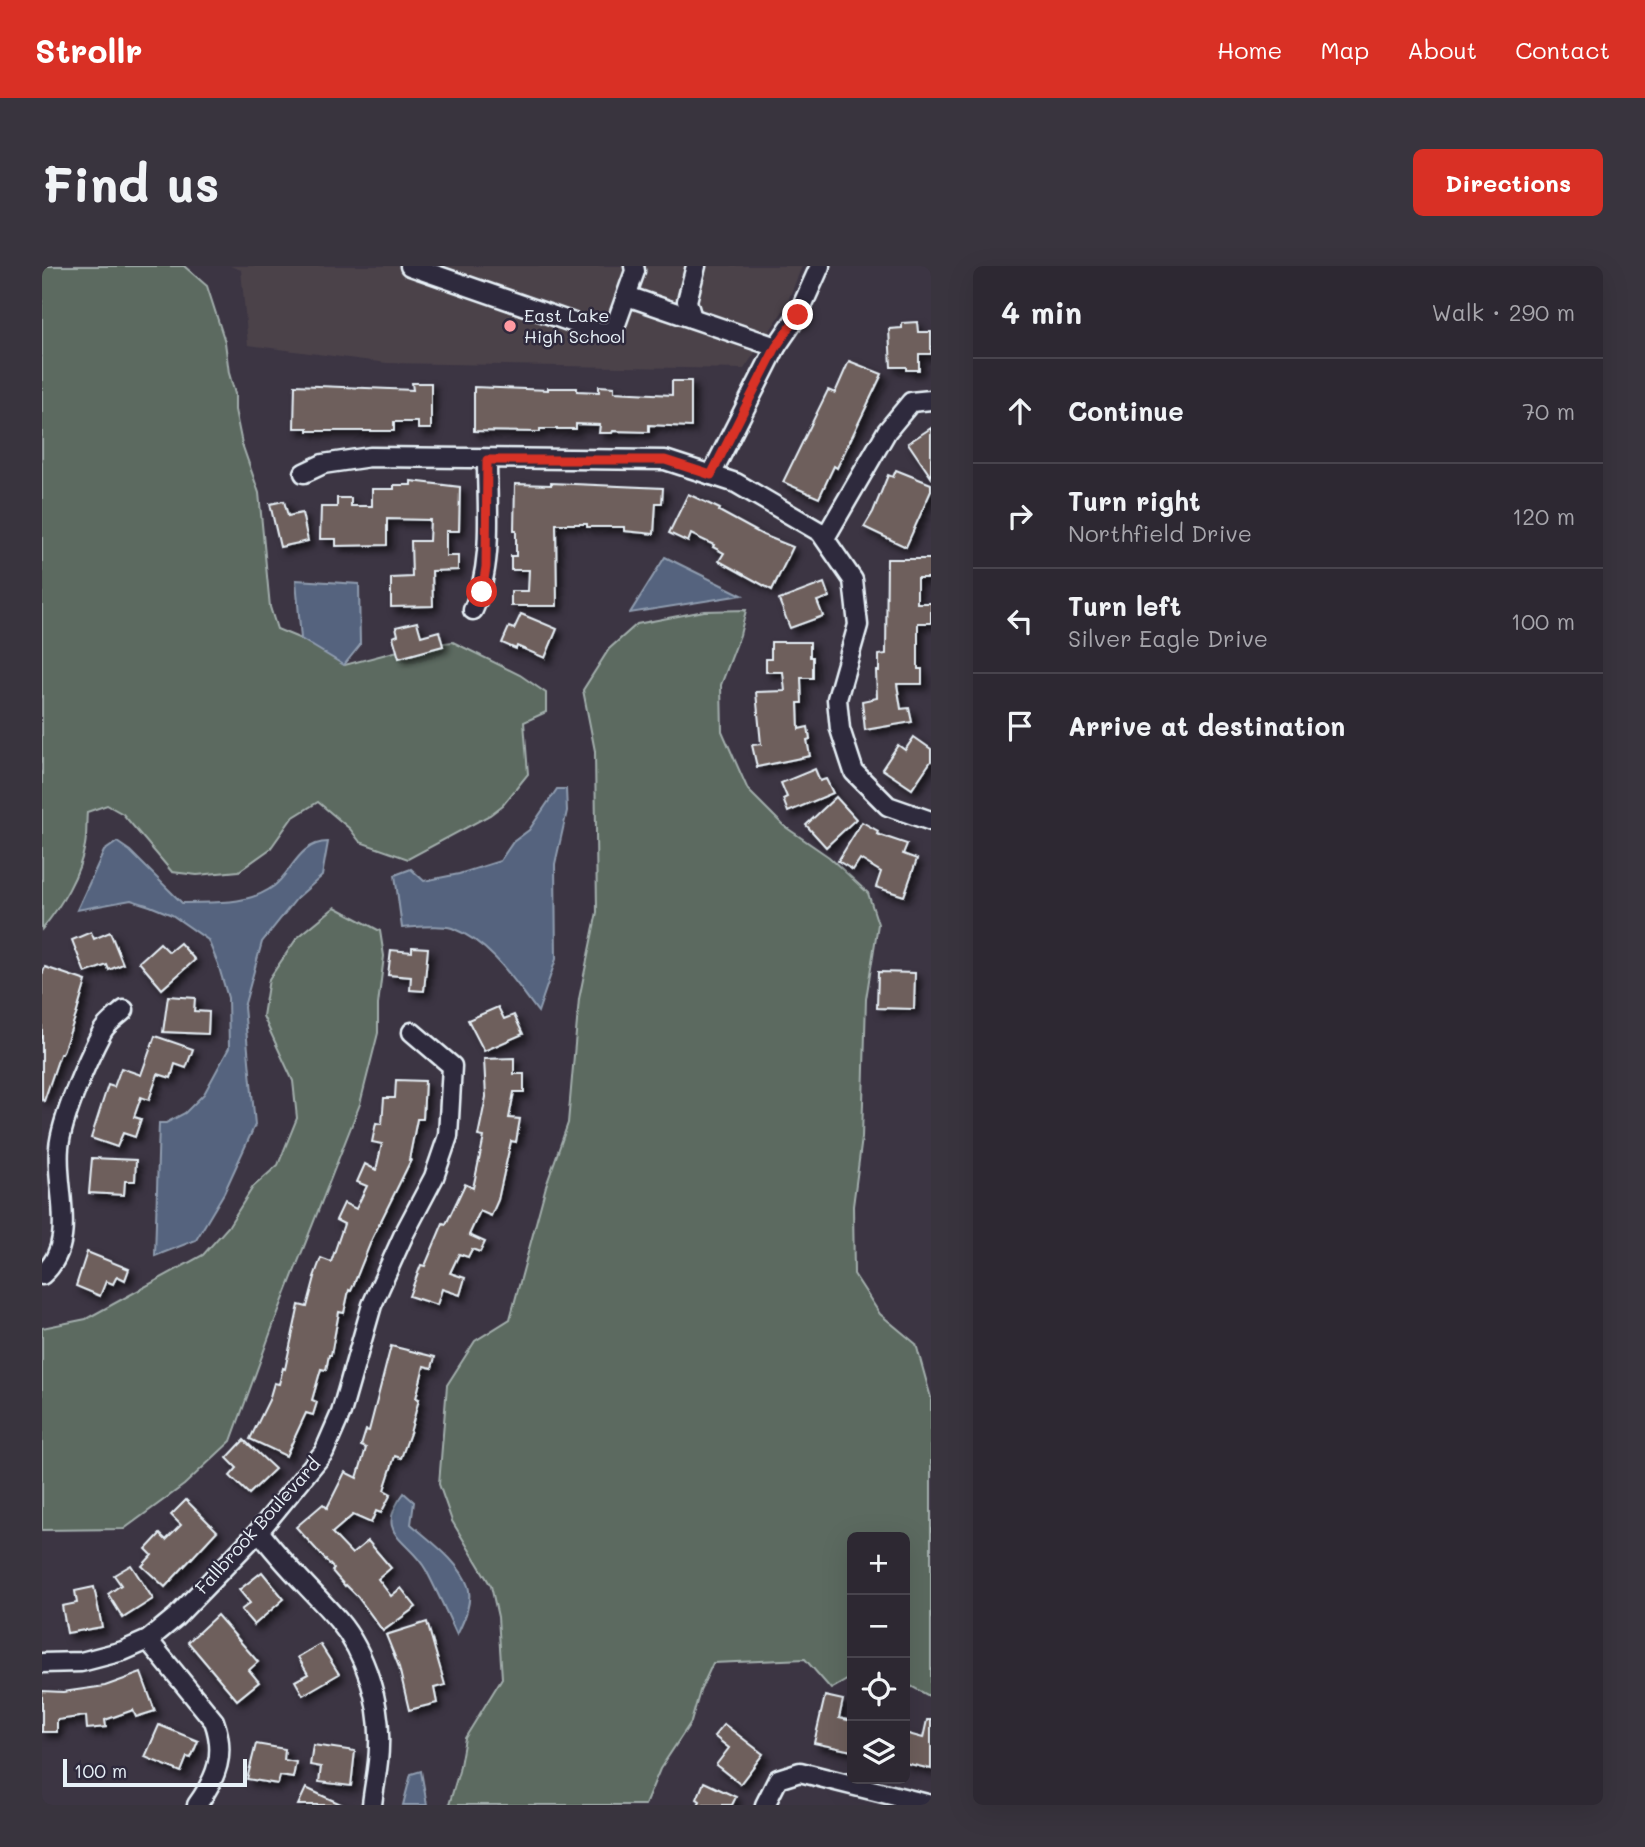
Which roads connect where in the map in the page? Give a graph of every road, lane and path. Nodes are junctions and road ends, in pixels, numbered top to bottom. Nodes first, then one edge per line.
1 (410, 266) edge
2 (634, 266) edge
3 (696, 266) edge
4 (820, 266) edge
5 (627, 296) junction
6 (692, 318) junction
7 (776, 347) junction
8 (931, 400) edge
9 (487, 460) junction
10 (304, 473) dead end
11 (711, 475) junction
12 (825, 538) junction
13 (473, 610) dead end
14 (931, 821) edge
15 (124, 1010) dead end
16 (412, 1032) dead end
17 (42, 1275) edge
18 (259, 1531) junction
19 (148, 1640) junction
20 (42, 1663) edge
21 (197, 1805) edge
22 (372, 1805) edge
23 (765, 1805) edge
24 (931, 1805) edge

1 - 5 street
2 - 5 street
3 - 6 street
4 - 7 street
5 - 6 street
6 - 7 street
7 - 11 street
8 - 12 street
9 - 10 street
9 - 11 street
9 - 13 street
11 - 12 street
12 - 14 street
15 - 17 street
16 - 18 street, Fallbrook Boulevard
18 - 19 street, Fallbrook Boulevard
18 - 22 street
19 - 20 street, Fallbrook Boulevard
19 - 21 street
23 - 24 street

